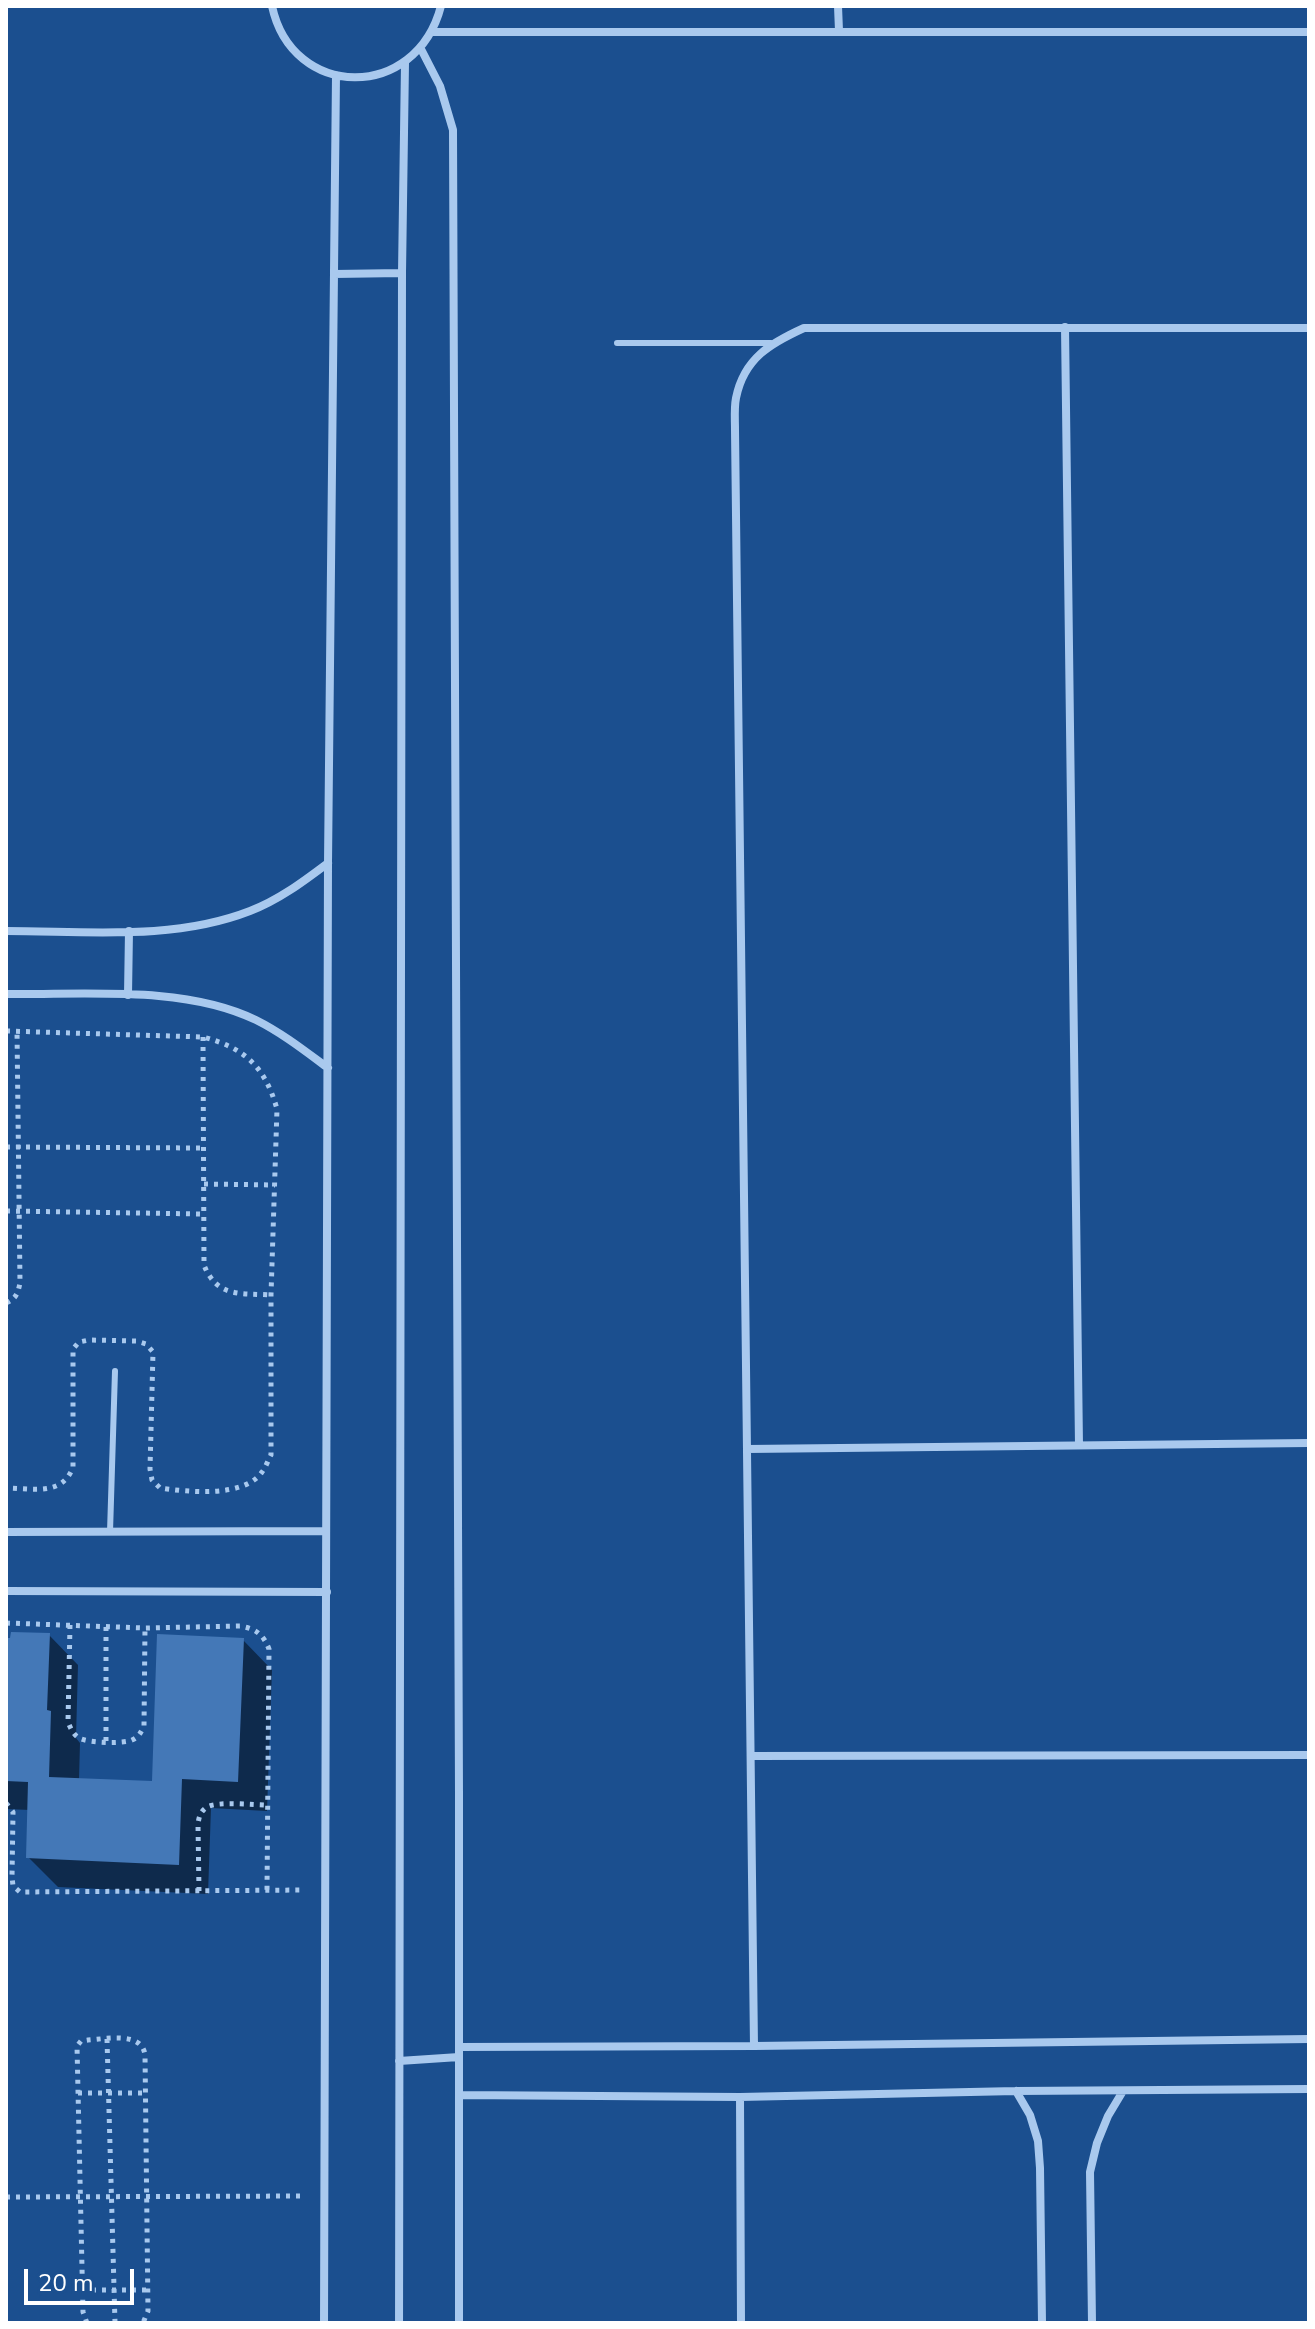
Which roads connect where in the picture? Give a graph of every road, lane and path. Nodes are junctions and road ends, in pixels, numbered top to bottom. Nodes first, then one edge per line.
1 (272, 6) edge
2 (441, 6) edge
3 (838, 6) edge
4 (839, 31) junction
5 (433, 32) junction
6 (1309, 32) edge
7 (421, 49) junction
8 (405, 63) junction
9 (336, 75) junction
10 (402, 273) junction
11 (334, 274) junction
12 (1065, 327) junction
13 (1309, 328) edge
14 (617, 343) dead end
15 (771, 343) junction
16 (328, 863) junction
17 (6, 931) edge
18 (129, 931) junction
19 (6, 994) edge
20 (128, 995) junction
21 (6, 1031) edge
22 (17, 1031) junction
23 (203, 1037) junction
24 (328, 1068) junction
25 (6, 1147) edge
26 (18, 1147) junction
27 (204, 1148) junction
28 (204, 1184) junction
29 (275, 1185) junction
30 (6, 1211) edge
31 (19, 1211) junction
32 (204, 1214) junction
33 (271, 1295) junction
34 (6, 1303) edge
35 (115, 1371) dead end
36 (1309, 1443) edge
37 (1079, 1445) junction
38 (747, 1449) junction
39 (6, 1488) edge
40 (326, 1531) junction
41 (6, 1532) edge
42 (110, 1532) junction
43 (6, 1591) edge
44 (327, 1592) junction
45 (6, 1623) edge
46 (70, 1625) junction
47 (106, 1627) junction
48 (145, 1628) junction
49 (106, 1742) junction
50 (1309, 1755) edge
51 (752, 1756) junction
52 (6, 1803) edge
53 (268, 1805) junction
54 (267, 1890) junction
55 (325, 1890) junction
56 (199, 1891) junction
57 (107, 2039) junction
58 (1309, 2039) edge
59 (754, 2046) junction
60 (459, 2047) junction
61 (459, 2057) junction
62 (399, 2061) junction
63 (1309, 2089) edge
64 (1016, 2091) junction
65 (1123, 2091) junction
66 (78, 2093) junction
67 (109, 2093) junction
68 (145, 2093) junction
69 (459, 2095) junction
70 (740, 2097) junction
71 (325, 2196) junction
72 (6, 2197) edge
73 (80, 2197) junction
74 (112, 2197) junction
75 (146, 2197) junction
76 (82, 2290) junction
77 (114, 2290) junction
78 (147, 2290) junction
79 (87, 2323) edge
80 (115, 2323) edge
81 (143, 2323) edge
82 (324, 2323) edge
83 (399, 2323) edge
84 (459, 2323) edge
85 (741, 2323) edge
86 (1042, 2323) edge
87 (1092, 2323) edge

1 - 9 street
2 - 5 street
3 - 4 street
4 - 5 street
4 - 6 street
5 - 7 street
7 - 8 street
7 - 60 street
8 - 9 street
8 - 10 street
9 - 11 street
10 - 11 street
10 - 62 street
11 - 16 street
12 - 13 street
12 - 15 street
12 - 37 street
14 - 15 lane
15 - 38 street
16 - 18 street
16 - 24 street
17 - 18 street
18 - 20 street
19 - 20 street
20 - 24 street
21 - 22 path
22 - 23 path
22 - 26 path
23 - 27 path
23 - 29 path
24 - 40 street
25 - 26 path
26 - 27 path
26 - 31 path
27 - 28 path
28 - 29 path
28 - 32 path
29 - 33 path
30 - 31 path
31 - 32 path
31 - 34 path
32 - 33 path
33 - 39 path
35 - 42 lane
36 - 37 street
37 - 38 street
38 - 51 street
40 - 42 street
40 - 44 street
41 - 42 street
43 - 44 street
44 - 55 street
45 - 46 path
46 - 47 path
46 - 49 path
47 - 48 path
47 - 49 path
48 - 49 path
48 - 53 path
50 - 51 street
51 - 59 street
52 - 56 path
53 - 54 path
53 - 56 path
54 - 55 path
54 - 56 path
55 - 71 street
57 - 66 path
57 - 67 path
57 - 68 path
58 - 59 street
59 - 60 street
60 - 61 street
61 - 62 street
61 - 69 street
62 - 83 street
63 - 65 street
64 - 65 street
64 - 70 street
64 - 86 street
65 - 87 street
66 - 67 path
66 - 73 path
67 - 68 path
67 - 74 path
68 - 75 path
69 - 70 street
69 - 84 street
70 - 85 street
71 - 75 path
71 - 82 street
72 - 73 path
73 - 74 path
73 - 76 path
74 - 75 path
74 - 77 path
75 - 78 path
76 - 77 path
76 - 79 path
77 - 78 path
77 - 80 path
78 - 81 path

